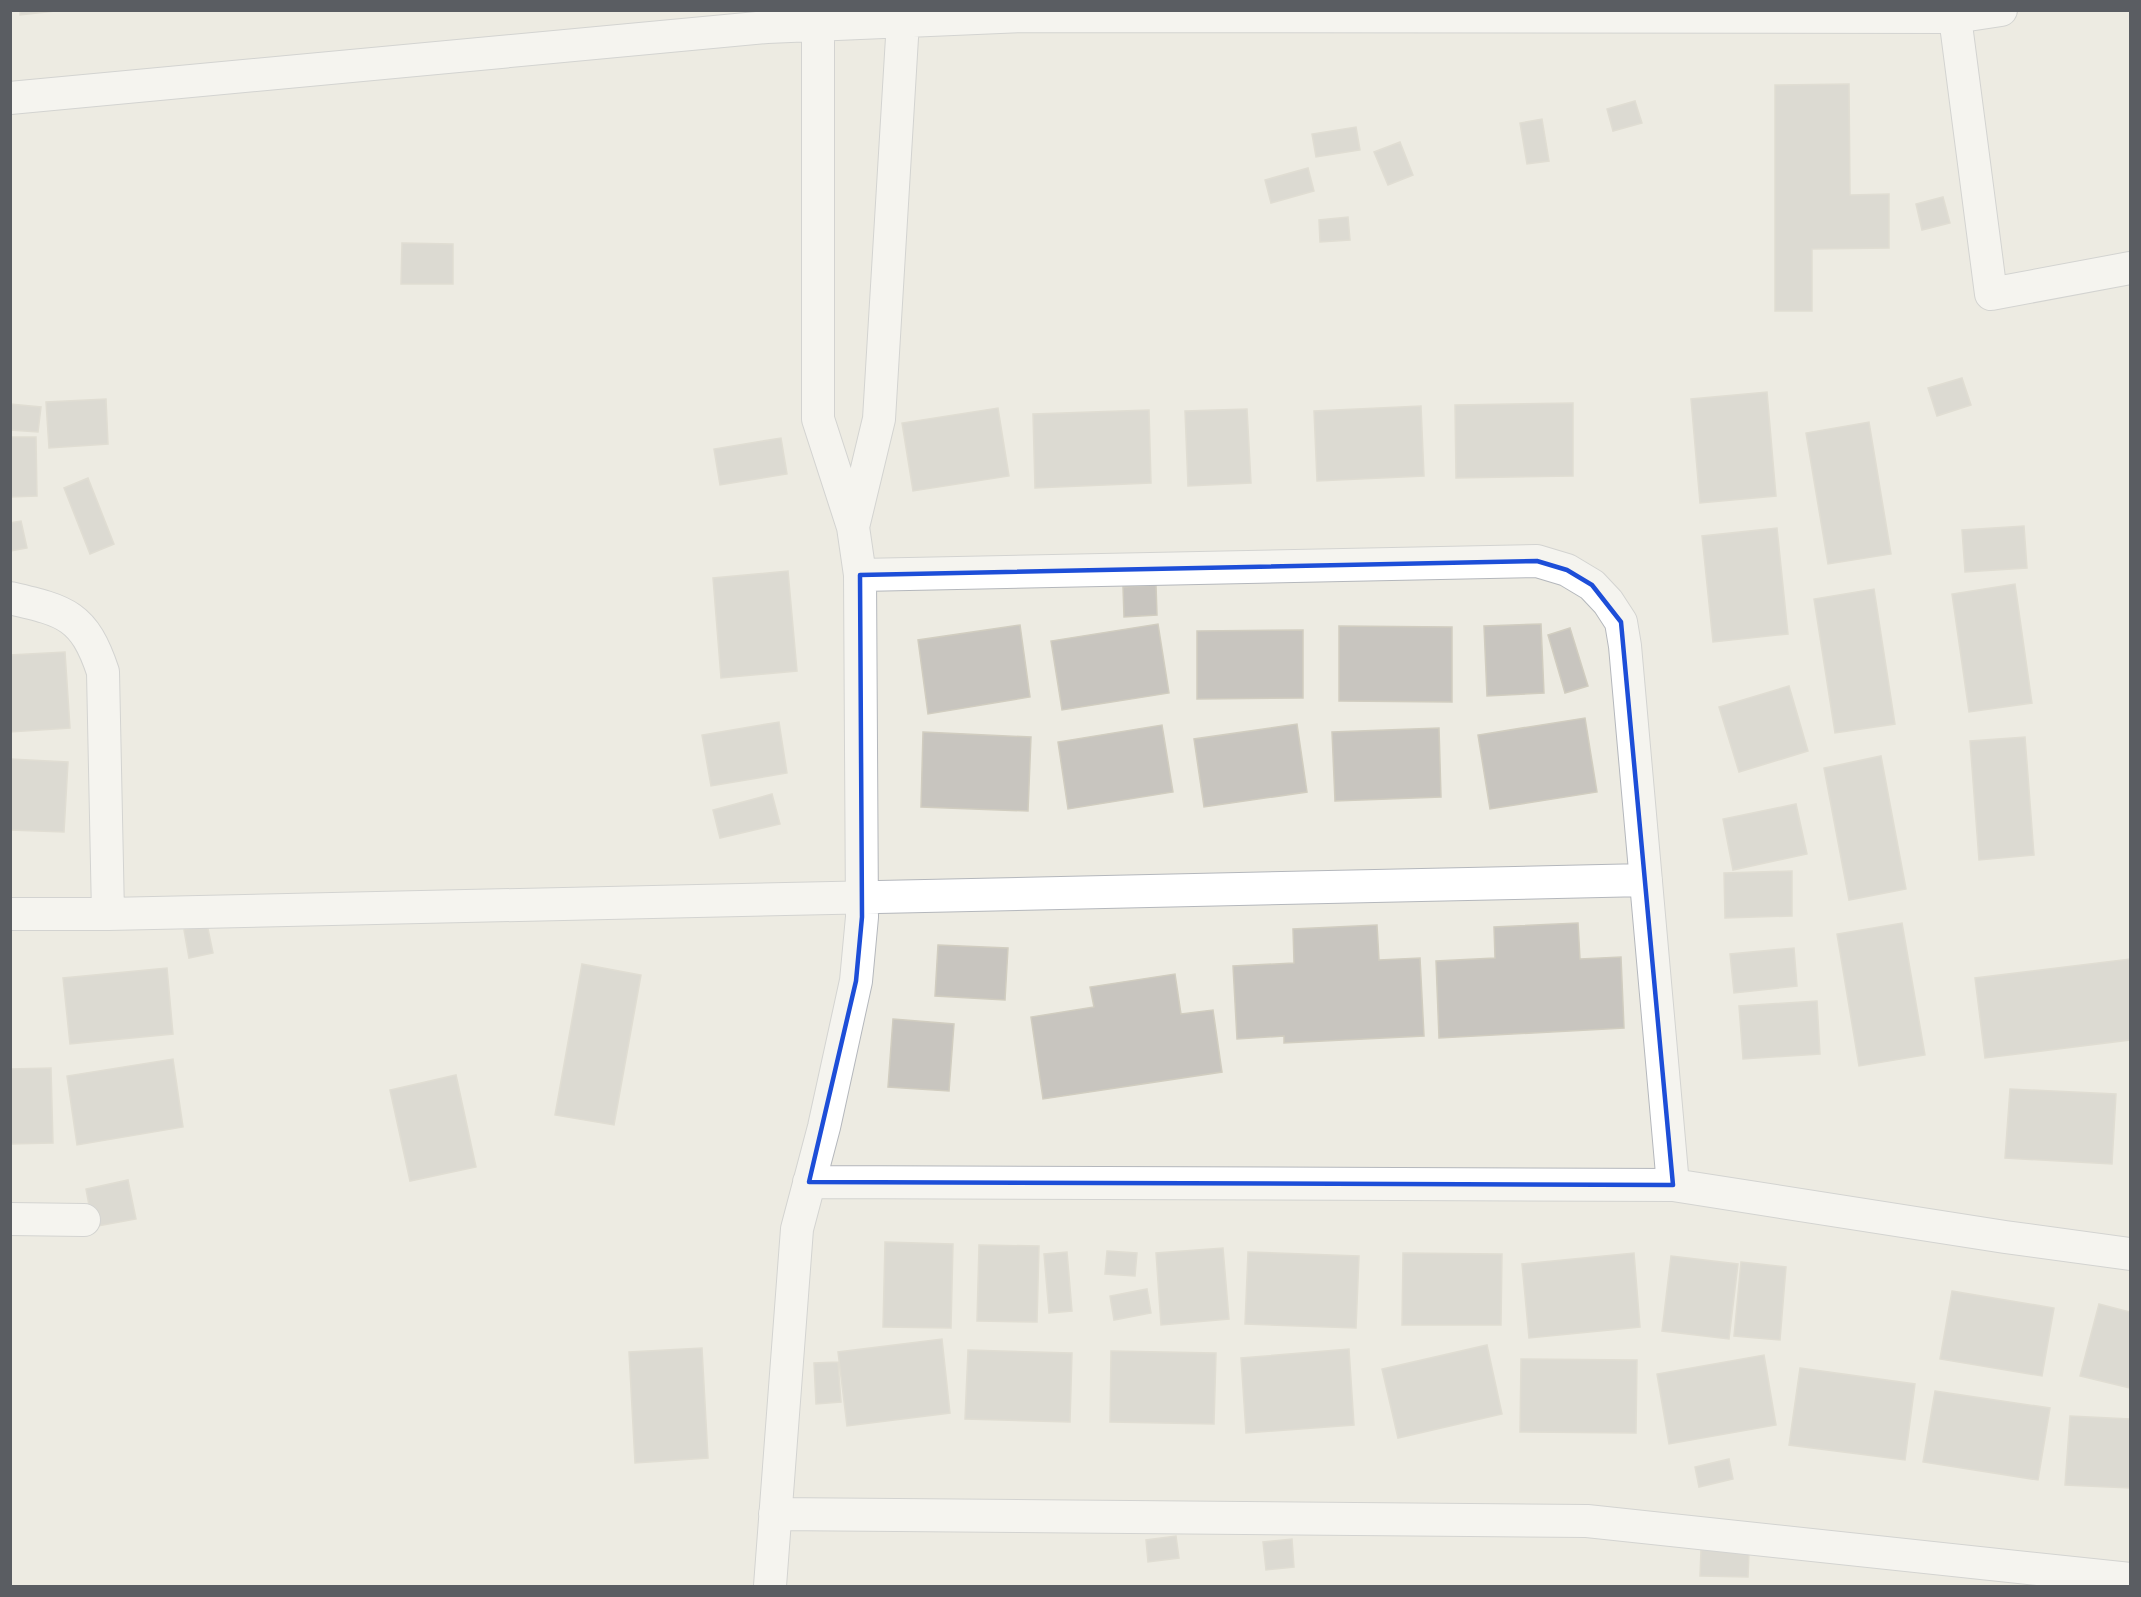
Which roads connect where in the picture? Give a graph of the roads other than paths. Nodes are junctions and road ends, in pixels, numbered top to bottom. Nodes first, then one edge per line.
1 (2001, 10) edge
2 (1023, 13) edge
3 (1096, 13) edge
4 (1955, 17) junction
5 (903, 21) junction
6 (818, 25) junction
7 (10, 98) edge
8 (2130, 268) edge
9 (853, 527) junction
10 (860, 575) junction
11 (10, 598) edge
12 (1646, 880) junction
13 (861, 896) junction
14 (10, 914) edge
15 (108, 914) junction
16 (809, 1182) junction
17 (1673, 1185) junction
18 (10, 1219) edge
19 (84, 1220) dead end
20 (2130, 1254) edge
21 (775, 1514) junction
22 (2130, 1580) edge
23 (770, 1587) edge

1 - 4 street
2 - 3 street
2 - 5 street
3 - 4 street
4 - 8 street
5 - 6 street
5 - 9 street
6 - 7 street
6 - 9 street
9 - 10 street
10 - 12 street
10 - 13 street
11 - 15 street
12 - 13 street
12 - 17 street
13 - 15 street
13 - 16 street
14 - 15 street
16 - 17 street
16 - 21 street
17 - 20 street
18 - 19 street
21 - 22 street
21 - 23 street

